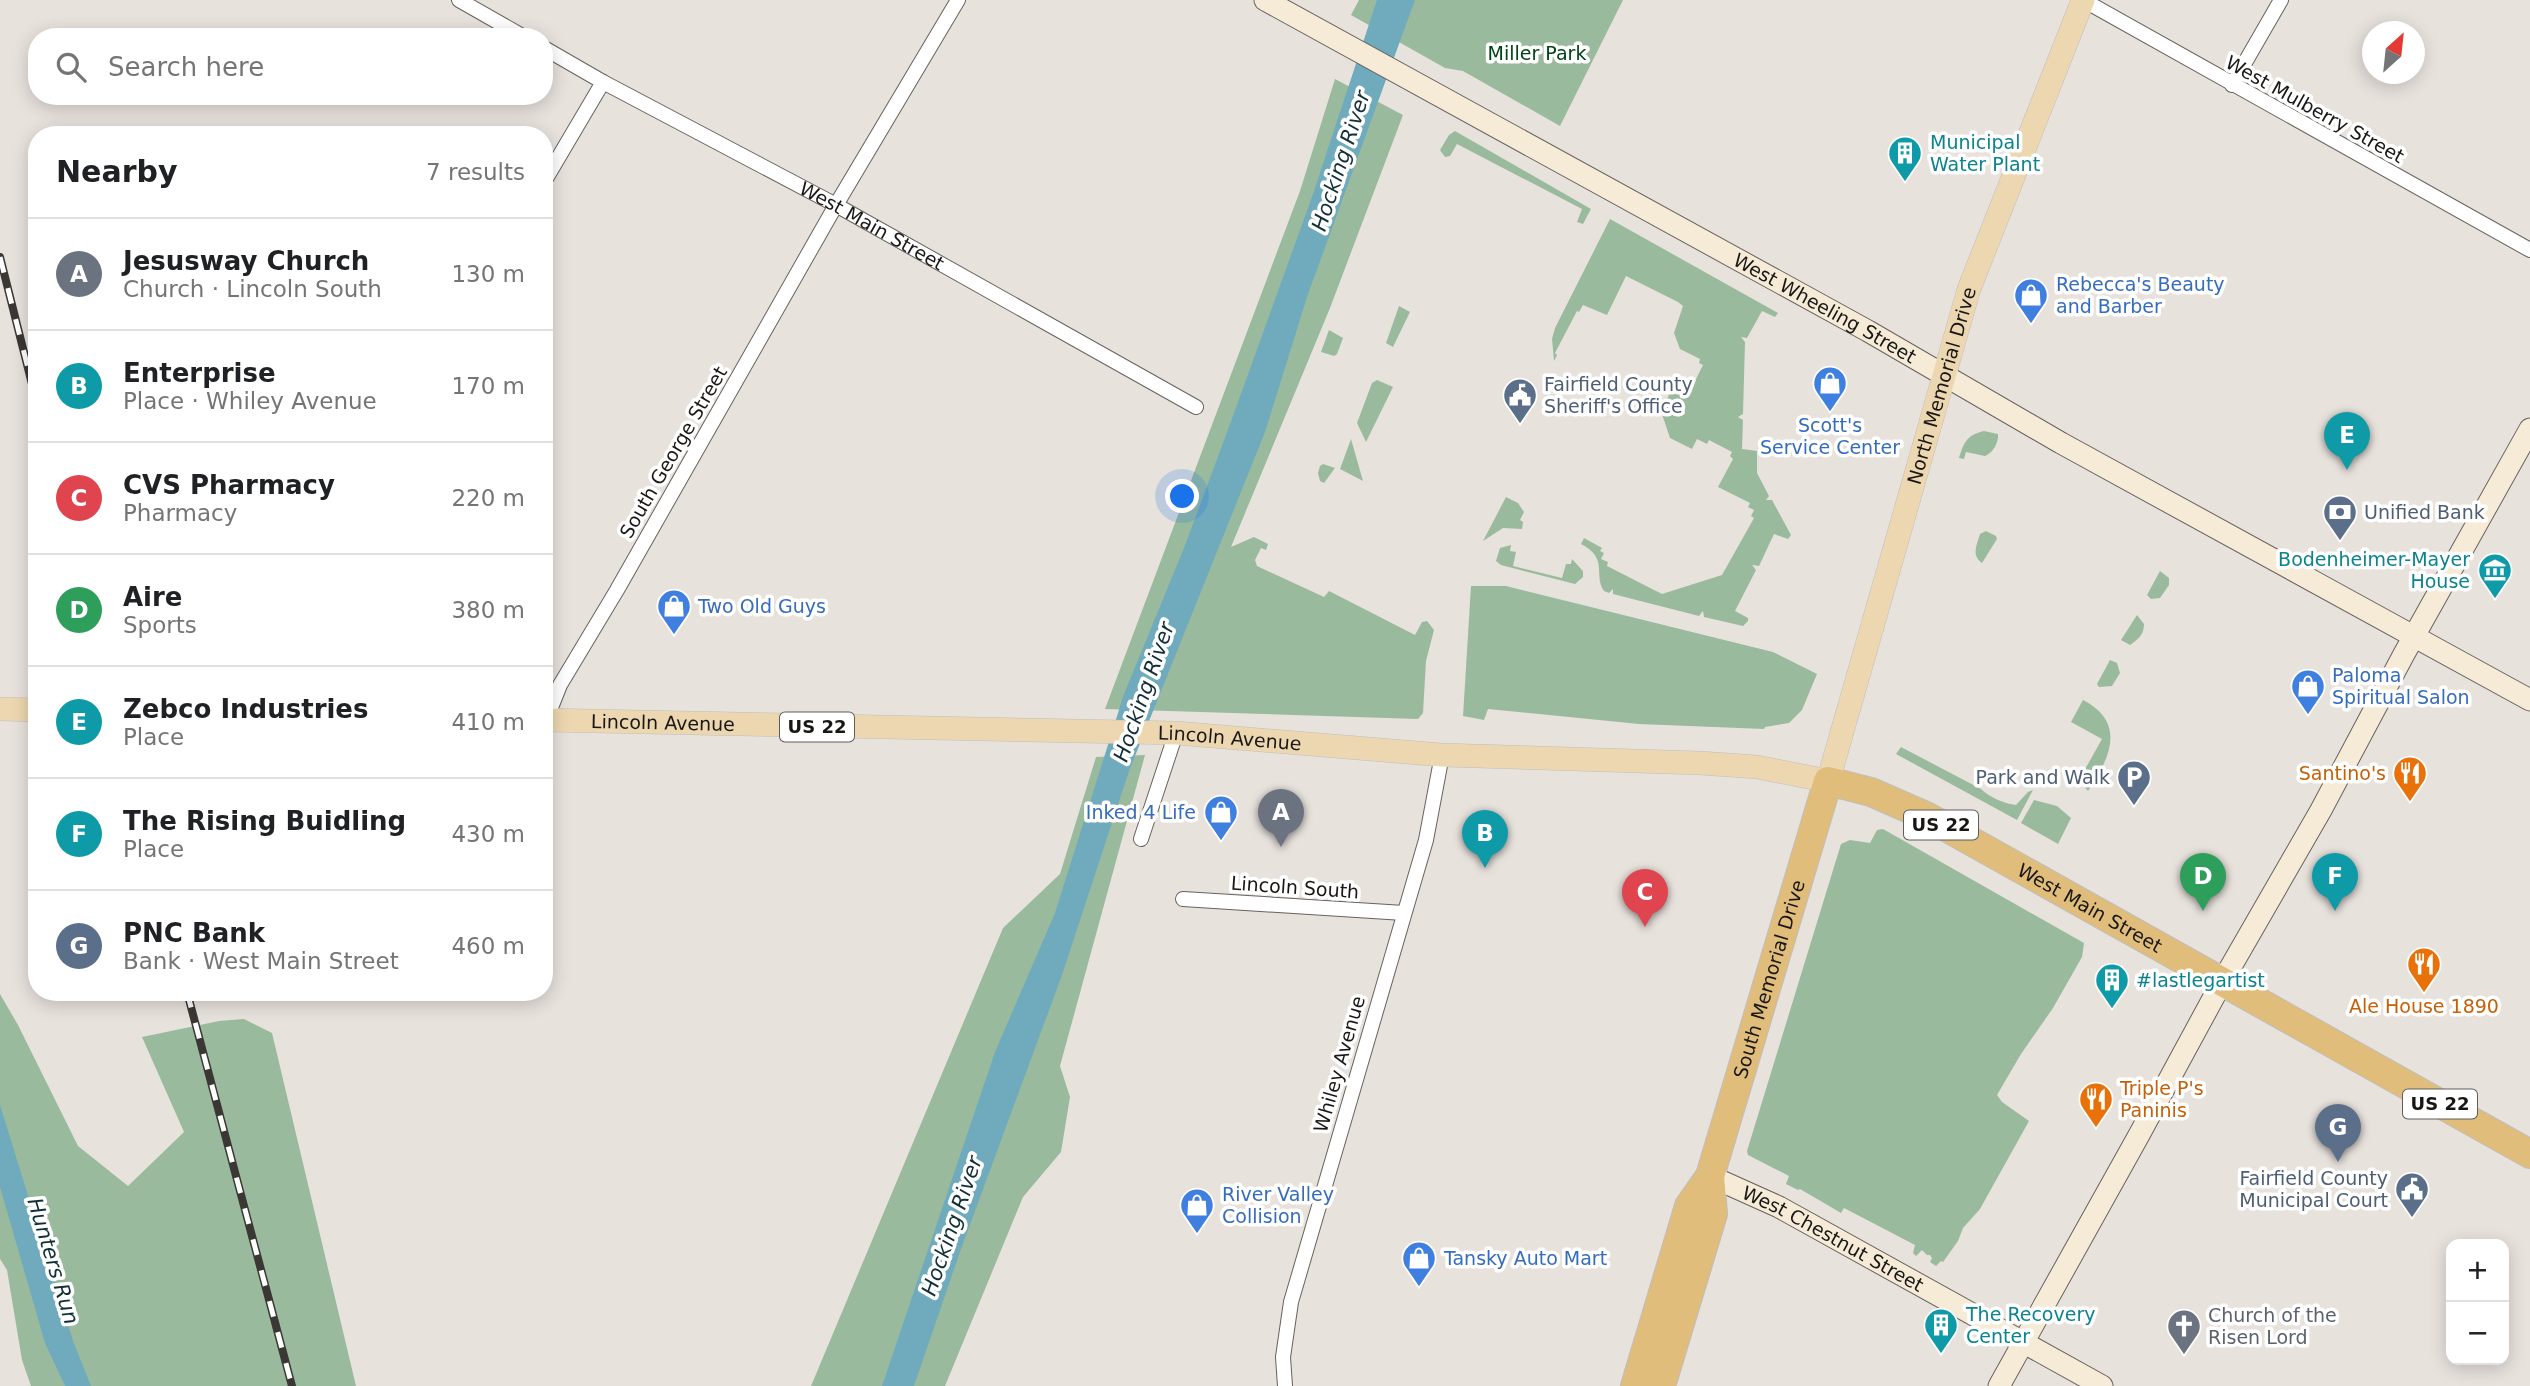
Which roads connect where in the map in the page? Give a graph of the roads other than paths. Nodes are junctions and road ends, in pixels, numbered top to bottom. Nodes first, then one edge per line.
1 (459, 0) edge
2 (958, 0) edge
3 (1265, 0) edge
4 (2083, 0) edge
5 (2281, 0) edge
6 (508, 28) edge
7 (553, 53) edge
8 (603, 82) junction
9 (2232, 85) junction
10 (553, 168) edge
11 (836, 205) junction
12 (2530, 250) edge
13 (1945, 375) junction
14 (1196, 407) dead end
15 (2530, 429) edge
16 (2413, 638) junction
17 (2530, 700) edge
18 (553, 701) edge
19 (0, 709) edge
20 (28, 710) edge
21 (553, 720) edge
22 (1169, 733) junction
23 (1442, 755) junction
24 (1828, 781) junction
25 (1141, 839) dead end
26 (1183, 899) dead end
27 (1404, 913) junction
28 (2222, 982) junction
29 (2530, 1154) edge
30 (1710, 1176) junction
31 (2023, 1342) junction
32 (1285, 1386) edge
33 (1635, 1386) edge
34 (1661, 1386) edge
35 (1999, 1386) edge
36 (2102, 1386) edge

1 - 6 street
2 - 11 street, South George Street
3 - 13 street, West Wheeling Street
4 - 9 street, West Mulberry Street
4 - 13 main road, North Memorial Drive
5 - 9 street
7 - 8 street, West Main Street
8 - 10 street
8 - 11 street, West Main Street
9 - 12 street, West Mulberry Street
11 - 14 street, West Main Street
11 - 18 street, South George Street
13 - 16 street, West Wheeling Street
13 - 24 main road, North Memorial Drive
15 - 16 street
16 - 17 street, West Wheeling Street
16 - 28 street
19 - 20 main road
21 - 22 main road, Lincoln Avenue / US 22
22 - 23 main road, Lincoln Avenue / US 22
22 - 25 street
23 - 24 main road, Lincoln Avenue / US 22
23 - 27 street, Whiley Avenue
24 - 28 highway, West Main Street / US 22
24 - 30 highway, South Memorial Drive
26 - 27 street, Lincoln South
27 - 32 street, Whiley Avenue
28 - 29 highway, West Main Street / US 22
28 - 31 street
30 - 31 street, West Chestnut Street
30 - 33 highway, South Memorial Drive
30 - 34 highway, South Memorial Drive
31 - 35 street
31 - 36 street, West Chestnut Street

